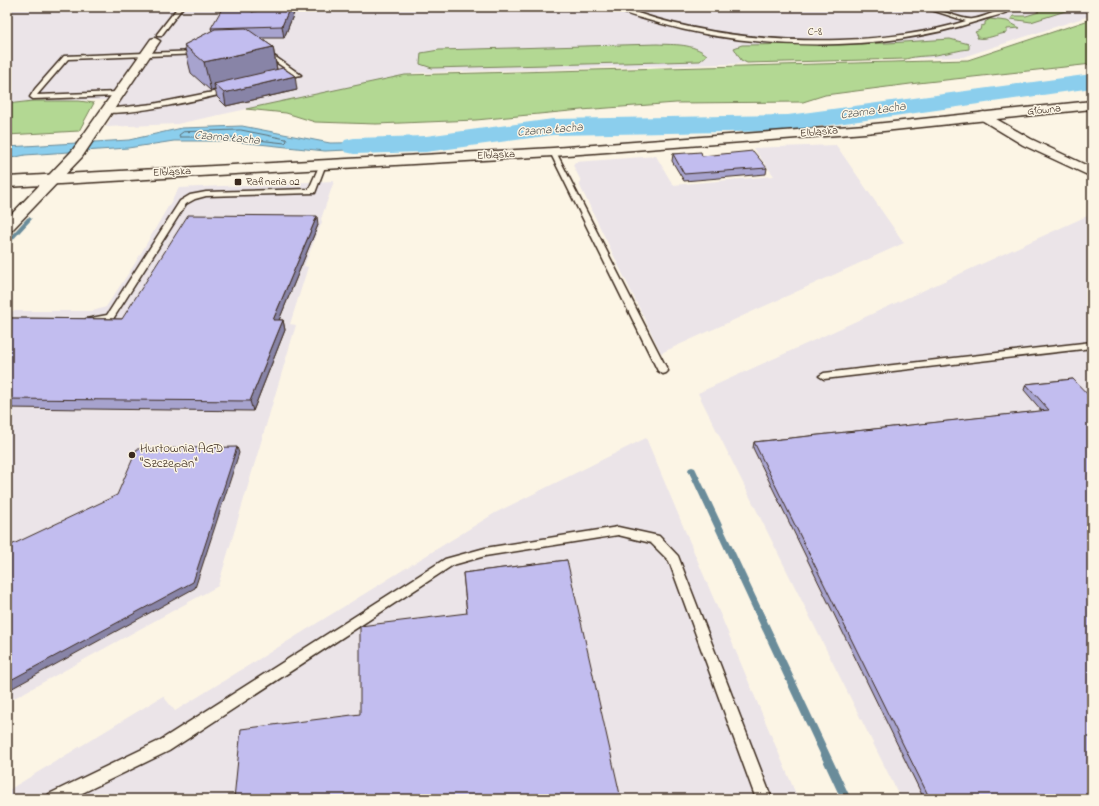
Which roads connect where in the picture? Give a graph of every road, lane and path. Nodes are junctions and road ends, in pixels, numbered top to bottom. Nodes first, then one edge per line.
1 (181, 7) edge
2 (529, 7) edge
3 (561, 7) edge
4 (615, 7) edge
5 (924, 7) edge
6 (1015, 7) edge
7 (970, 21) junction
8 (157, 38) joint
9 (262, 52) dead end
10 (207, 53) edge
11 (145, 55) junction
12 (292, 76) edge
13 (236, 89) edge
14 (118, 94) junction
15 (1092, 105) edge
16 (107, 111) junction
17 (990, 116) junction
18 (553, 152) junction
19 (323, 164) junction
20 (1092, 173) edge
21 (53, 179) junction
22 (7, 182) edge
23 (7, 227) edge
24 (81, 320) edge
25 (1092, 345) edge
26 (663, 371) dead end
27 (824, 376) dead end
28 (54, 799) edge
29 (764, 799) edge

1 - 8 lane
2 - 3 lane
4 - 7 lane, C-8
5 - 7 lane
6 - 7 lane, C-8
8 - 11 street
9 - 12 lane
10 - 11 lane
11 - 14 street
11 - 14 lane
13 - 16 lane
14 - 16 street
15 - 17 main road, Główna
16 - 21 street
17 - 18 main road, Elbląska
17 - 20 street
18 - 19 main road, Elbląska
18 - 26 lane
19 - 21 main road, Elbląska
19 - 24 lane
21 - 22 main road, Elbląska
21 - 23 street
25 - 27 lane
28 - 29 lane

